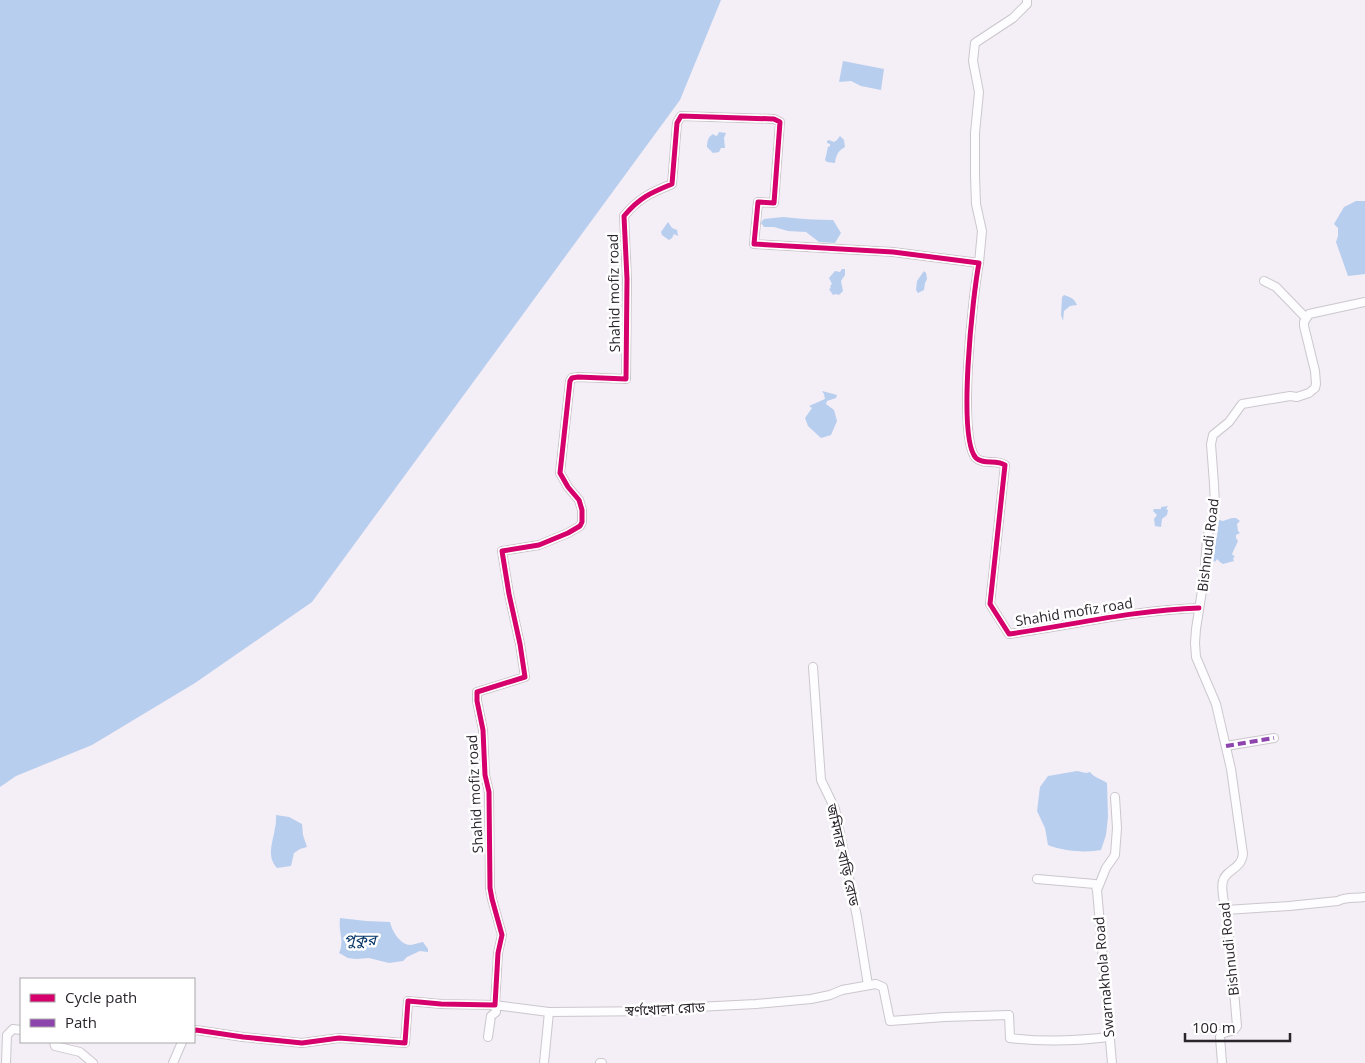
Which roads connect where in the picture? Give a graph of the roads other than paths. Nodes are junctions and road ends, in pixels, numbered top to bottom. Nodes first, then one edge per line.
1 (1027, 0) edge
2 (979, 263) junction
3 (1264, 281) dead end
4 (1365, 302) edge
5 (1306, 318) junction
6 (1199, 608) junction
7 (813, 666) dead end
8 (1274, 738) dead end
9 (1226, 746) junction
10 (1115, 797) dead end
11 (1037, 879) dead end
12 (1097, 890) junction
13 (1365, 896) edge
14 (1226, 910) junction
15 (868, 985) junction
16 (495, 1005) junction
17 (549, 1012) junction
18 (20, 1030) edge
19 (195, 1030) edge
20 (488, 1037) dead end
21 (1109, 1037) junction
22 (54, 1043) edge
23 (182, 1043) edge
24 (6, 1063) edge
25 (93, 1063) edge
26 (174, 1063) edge
27 (544, 1063) edge
28 (1112, 1063) edge
29 (1222, 1063) edge

1 - 2 street
2 - 6 street, Shahid mofiz road
2 - 16 street, Shahid mofiz road
3 - 5 street
4 - 5 street
5 - 6 street, Bishnudi Road
6 - 9 street, Bishnudi Road
7 - 15 street, জমিদার বাড়ি রোড
8 - 9 street
9 - 14 street, Bishnudi Road
10 - 12 street
11 - 12 street
12 - 21 street, Swarnakhola Road
13 - 14 street
14 - 29 street, Bishnudi Road
15 - 17 street, স্বর্ণখোলা রোড
15 - 21 street
16 - 17 street, স্বর্ণখোলা রোড
16 - 19 street, স্বর্ণখোলা রোড
16 - 20 street
17 - 27 street
18 - 24 street
21 - 28 street, Swarnakhola Road
22 - 25 street
23 - 26 street

